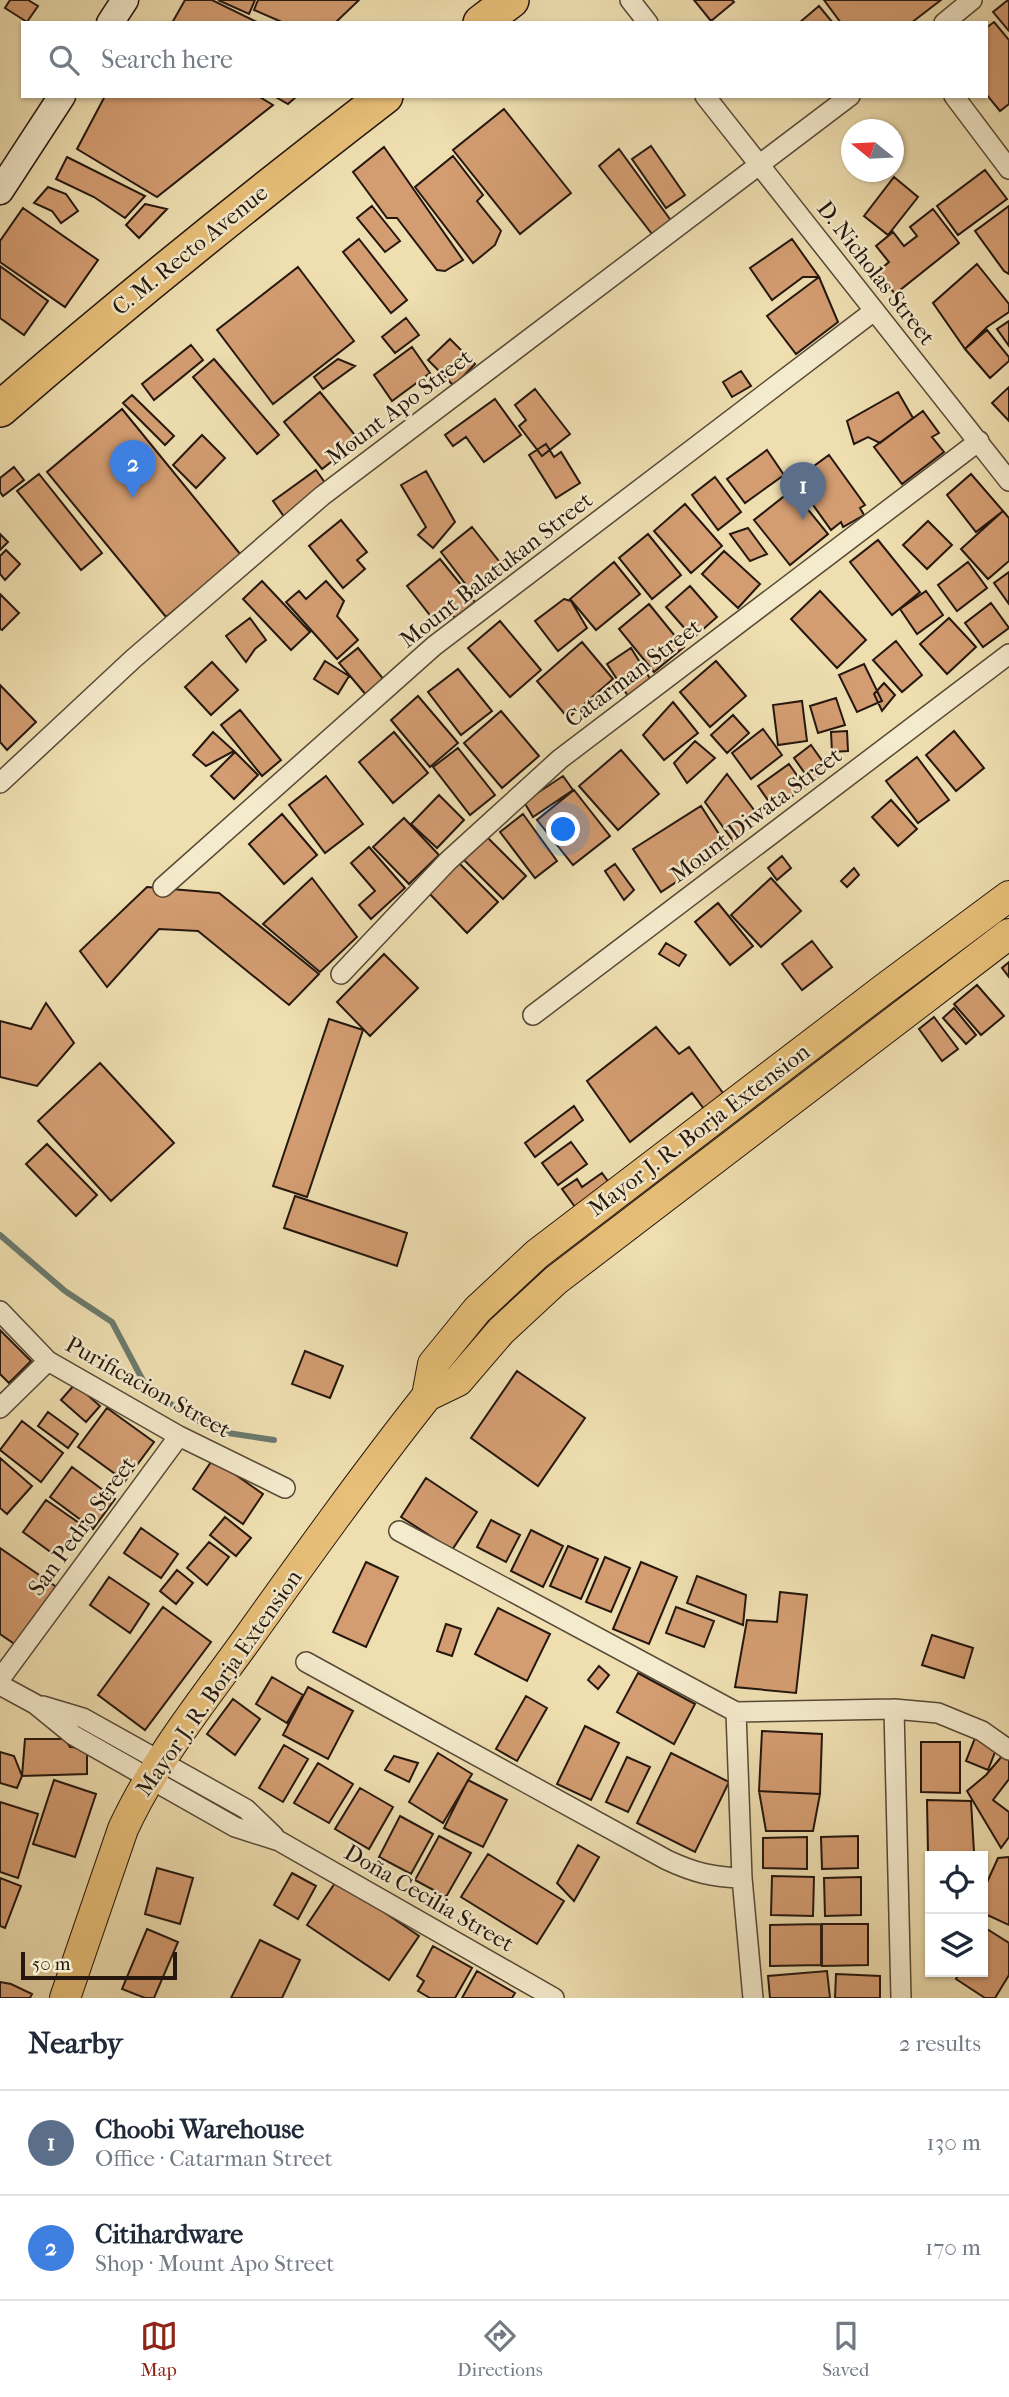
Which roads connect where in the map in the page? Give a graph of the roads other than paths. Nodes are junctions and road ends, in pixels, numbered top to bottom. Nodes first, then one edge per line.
1 (125, 0) edge
2 (511, 0) edge
3 (630, 0) edge
4 (972, 0) edge
5 (111, 21) edge
6 (484, 21) edge
7 (646, 21) edge
8 (946, 21) edge
9 (61, 98) edge
10 (382, 98) edge
11 (707, 98) edge
12 (847, 98) edge
13 (956, 98) edge
14 (760, 165) junction
15 (1009, 169) edge
16 (0, 191) edge
17 (874, 311) junction
18 (0, 409) edge
19 (979, 441) junction
20 (1009, 481) edge
21 (1009, 654) edge
22 (0, 783) edge
23 (163, 887) dead end
24 (1009, 896) edge
25 (1009, 934) edge
26 (341, 974) dead end
27 (884, 989) junction
28 (905, 1013) junction
29 (533, 1015) dead end
30 (680, 1145) junction
31 (699, 1170) junction
32 (0, 1311) edge
33 (48, 1361) junction
34 (419, 1406) junction
35 (0, 1408) edge
36 (179, 1436) junction
37 (285, 1488) dead end
38 (399, 1531) dead end
39 (306, 1662) dead end
40 (0, 1679) edge
41 (0, 1685) edge
42 (894, 1709) junction
43 (736, 1712) junction
44 (1009, 1750) edge
45 (155, 1770) junction
46 (742, 1878) junction
47 (65, 1998) edge
48 (554, 1998) edge
49 (753, 1998) edge
50 (901, 1998) edge

1 - 5 street
2 - 6 highway
3 - 7 street
4 - 8 street
9 - 16 street
10 - 18 highway, C. M. Recto Avenue
11 - 14 street, D. Nicholas Street
12 - 14 street, Mount Apo Street
13 - 15 street
14 - 17 street, D. Nicholas Street
14 - 22 street, Mount Apo Street
17 - 19 street, D. Nicholas Street
17 - 23 street, Mount Balatukan Street
19 - 20 street, D. Nicholas Street
19 - 26 street, Catarman Street
21 - 29 street, Mount Diwata Street
24 - 27 main road, Mayor J. R. Borja Extension
25 - 28 main road, Mayor J. R. Borja Extension
27 - 28 main road
27 - 30 main road, Mayor J. R. Borja Extension
28 - 31 main road, Mayor J. R. Borja Extension
30 - 31 main road
30 - 34 main road, Mayor J. R. Borja Extension
31 - 34 main road, Mayor J. R. Borja Extension
32 - 33 street, Purificacion Street
33 - 35 street
33 - 36 street, Purificacion Street
34 - 45 main road, Mayor J. R. Borja Extension
36 - 37 street, Purificacion Street
36 - 40 street, San Pedro Street
38 - 43 street
39 - 46 street
41 - 45 street, Doña Cecilia Street
42 - 43 street
42 - 44 street
42 - 50 street
43 - 46 street
45 - 47 main road, Mayor J. R. Borja Extension
45 - 48 street, Doña Cecilia Street
46 - 49 street

